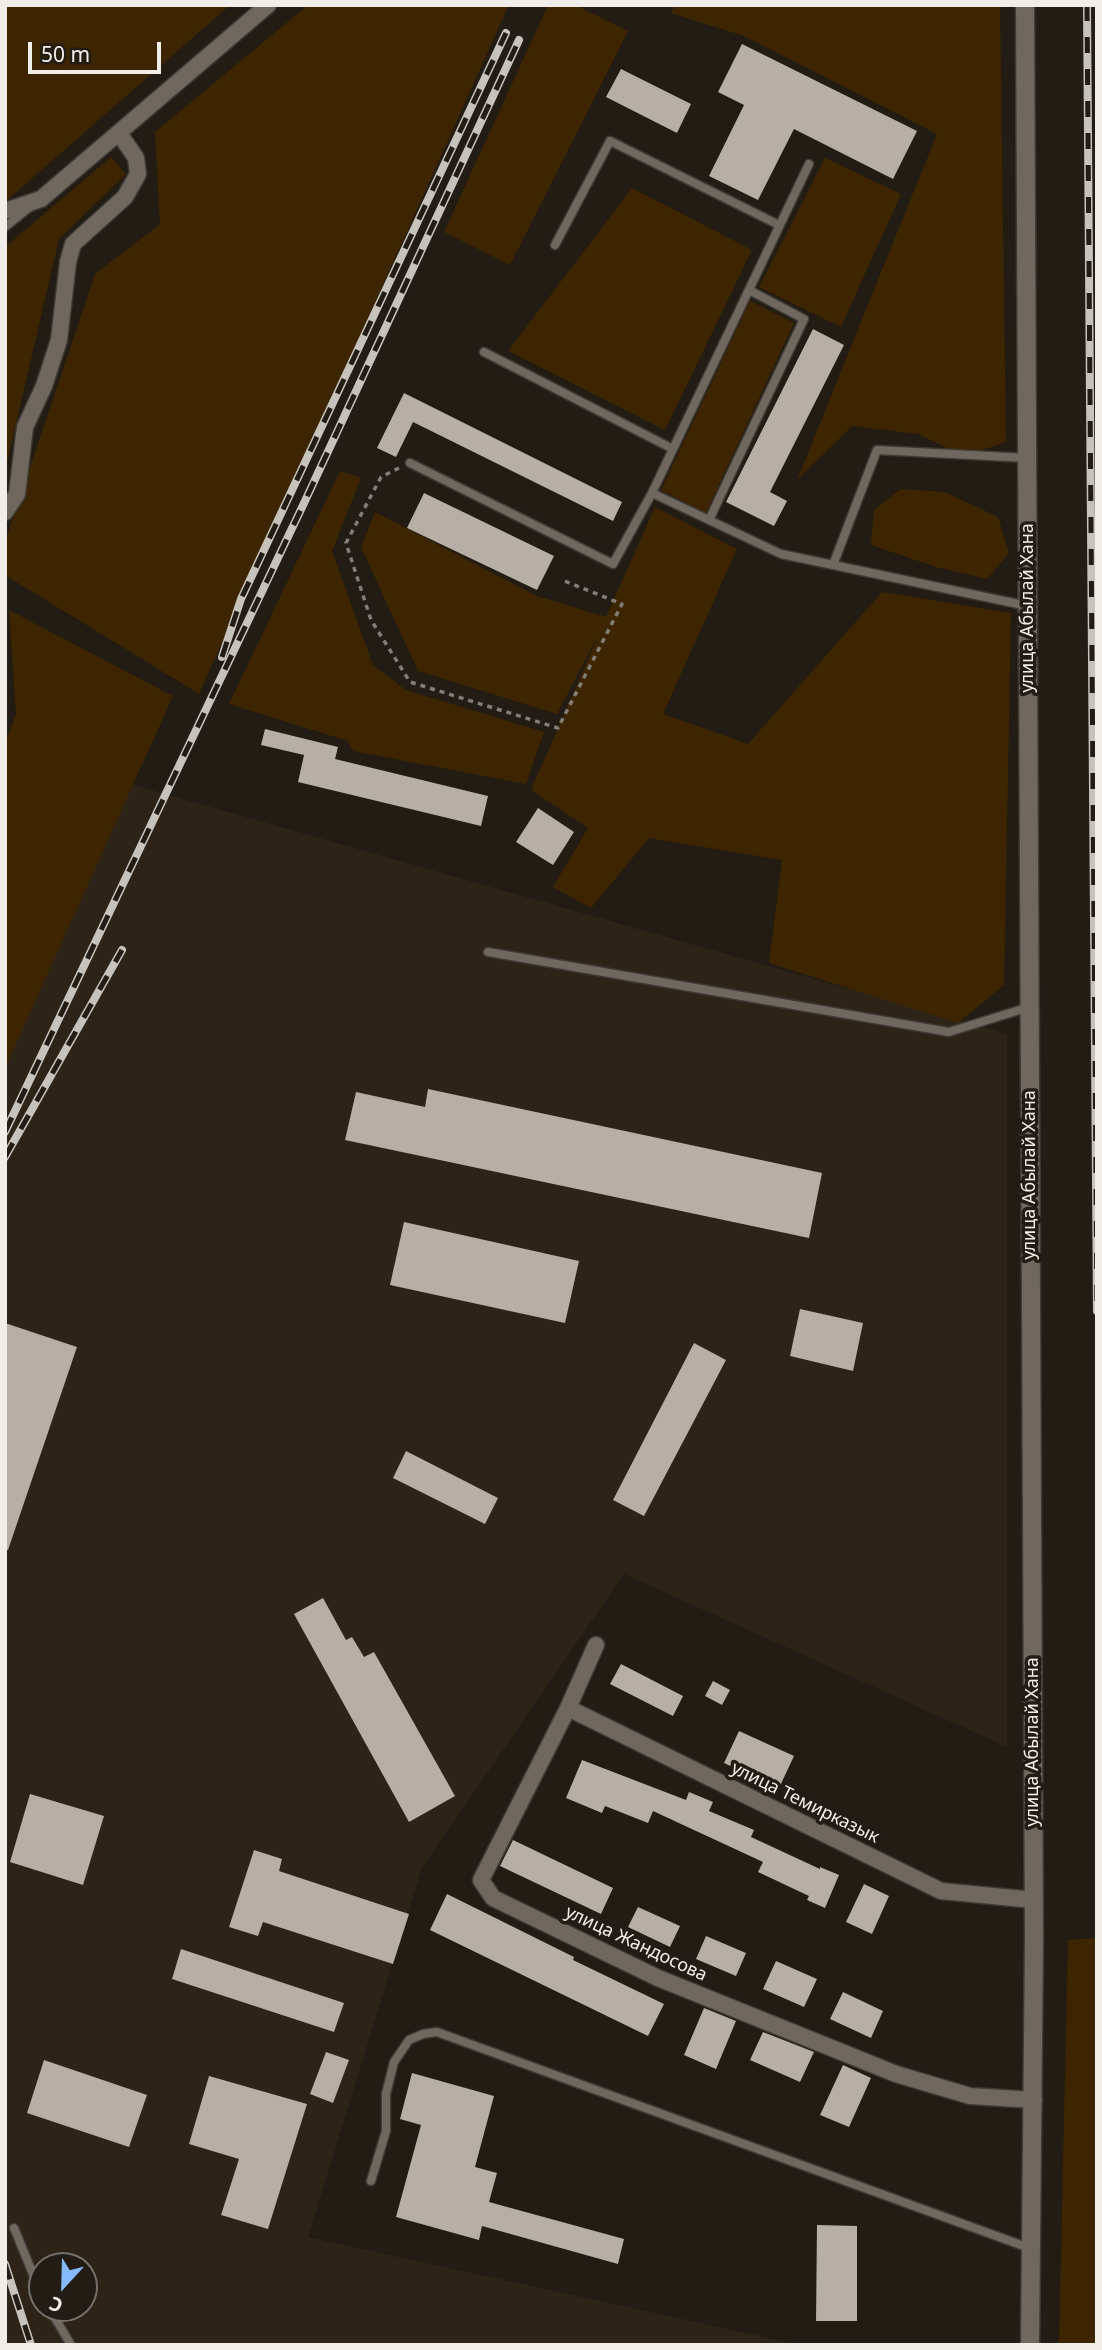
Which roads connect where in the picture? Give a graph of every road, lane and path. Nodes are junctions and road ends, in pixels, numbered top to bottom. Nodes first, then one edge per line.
1 (268, 5) edge
2 (1025, 5) edge
3 (119, 133) junction
4 (809, 164) dead end
5 (40, 199) junction
6 (5, 211) edge
7 (779, 225) junction
8 (5, 227) edge
9 (555, 245) dead end
10 (748, 290) junction
11 (484, 352) dead end
12 (673, 449) junction
13 (1027, 458) junction
14 (410, 463) joint
15 (652, 493) junction
16 (5, 512) edge
17 (709, 520) junction
18 (833, 565) junction
19 (562, 580) dead end
20 (1028, 606) junction
21 (488, 952) dead end
22 (1030, 1007) junction
23 (596, 1645) dead end
24 (568, 1708) junction
25 (1034, 1900) junction
26 (1034, 2100) junction
27 (370, 2181) dead end
28 (14, 2228) dead end
29 (1031, 2249) junction
30 (28, 2262) edge
31 (58, 2322) edge
32 (71, 2345) edge
33 (1030, 2345) edge

1 - 3 street
2 - 13 main road, улица Абылай Хана
3 - 5 street
3 - 16 street
4 - 7 lane
5 - 6 street
5 - 8 lane
7 - 9 lane
7 - 10 lane
10 - 12 lane
10 - 17 lane
11 - 12 lane
12 - 15 lane
13 - 18 lane
13 - 20 main road, улица Абылай Хана
14 - 15 lane
14 - 19 path
15 - 17 lane
17 - 18 lane
18 - 20 lane
20 - 22 main road, улица Абылай Хана
21 - 22 lane
22 - 25 main road, улица Абылай Хана
23 - 24 street, улица Жандосова
24 - 25 street, улица Темирказык
24 - 26 street, улица Жандосова
25 - 26 main road, улица Абылай Хана
26 - 29 main road, улица Абылай Хана
27 - 29 lane
28 - 30 lane
29 - 33 main road, улица Абылай Хана
31 - 32 lane

